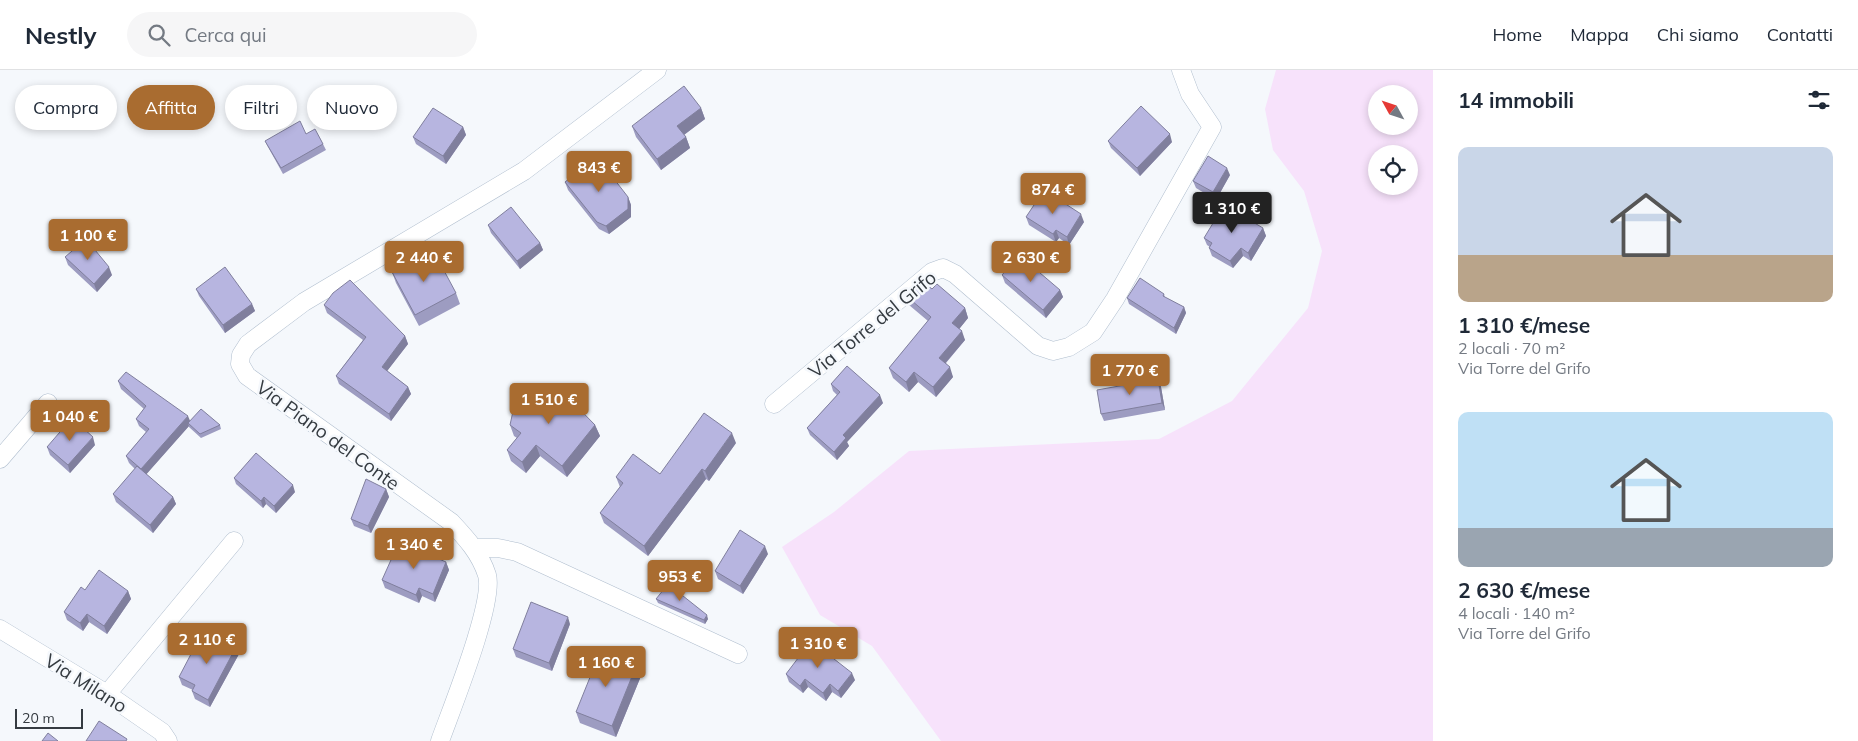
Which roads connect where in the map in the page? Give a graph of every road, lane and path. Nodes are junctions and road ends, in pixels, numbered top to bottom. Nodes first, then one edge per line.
1 (657, 70) edge
2 (1182, 70) edge
3 (48, 403) dead end
4 (774, 404) dead end
5 (0, 459) edge
6 (234, 541) dead end
7 (475, 548) junction
8 (0, 629) edge
9 (738, 654) dead end
10 (106, 694) junction
11 (168, 741) edge
12 (440, 741) edge

1 - 7 street, Via Piano del Conte
2 - 4 street, Via Torre del Grifo
3 - 5 street
6 - 10 street
7 - 9 street
7 - 12 street, Via Piano del Conte
8 - 10 street, Via Milano
10 - 11 street, Via Milano

